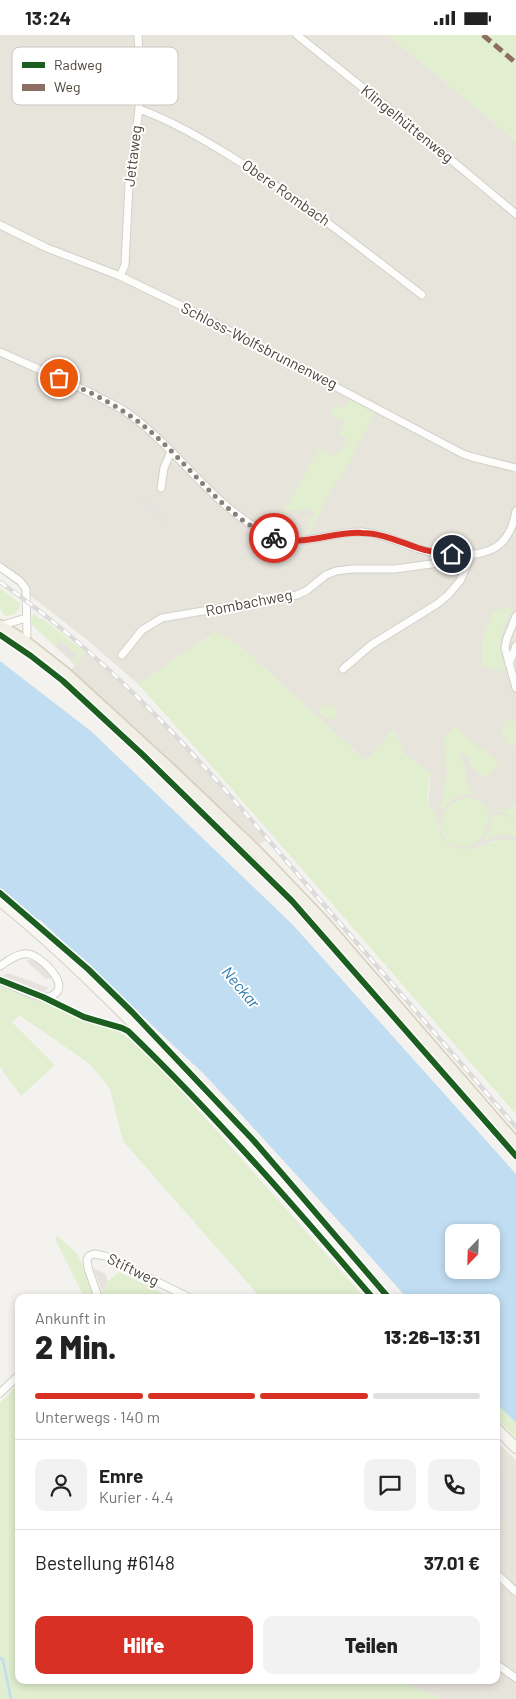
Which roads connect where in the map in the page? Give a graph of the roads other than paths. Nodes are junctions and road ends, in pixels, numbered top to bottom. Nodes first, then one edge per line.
1 (297, 35) edge
2 (139, 105) edge
3 (139, 109) junction
4 (516, 214) edge
5 (0, 225) edge
6 (120, 276) junction
7 (422, 295) dead end
8 (0, 352) edge
9 (171, 451) junction
10 (516, 468) edge
11 (161, 488) dead end
12 (516, 511) edge
13 (472, 554) junction
14 (462, 555) junction
15 (0, 567) edge
16 (516, 616) edge
17 (26, 619) junction
18 (0, 626) edge
19 (23, 640) junction
20 (516, 646) edge
21 (122, 655) dead end
22 (509, 664) junction
23 (343, 669) dead end
24 (516, 688) edge
25 (0, 901) edge
26 (0, 966) edge
27 (0, 980) edge
28 (516, 1145) edge
29 (97, 1294) edge
30 (182, 1294) edge
31 (379, 1294) edge
32 (15, 1379) edge
33 (0, 1393) edge
34 (500, 1432) edge
35 (516, 1448) edge
36 (500, 1577) edge
37 (516, 1592) edge
38 (500, 1667) edge
39 (516, 1678) edge

1 - 4 street, Klingelhüttenweg
2 - 3 street, Jettaweg
3 - 6 street, Jettaweg
3 - 7 street, Obere Rombach
5 - 6 street, Schloss-Wolfsbrunnenweg
6 - 10 street, Schloss-Wolfsbrunnenweg
8 - 9 street
9 - 11 street
9 - 14 street
12 - 13 street, Rombachweg
13 - 14 street, Rombachweg
13 - 23 street
14 - 21 street, Rombachweg
15 - 17 street
16 - 22 street
17 - 18 street
17 - 19 street
18 - 19 main road
19 - 28 main road
20 - 22 street
22 - 24 street
25 - 31 main road
26 - 27 street
29 - 30 street, Stiftweg
32 - 33 street
34 - 35 main road
36 - 37 street
38 - 39 street

